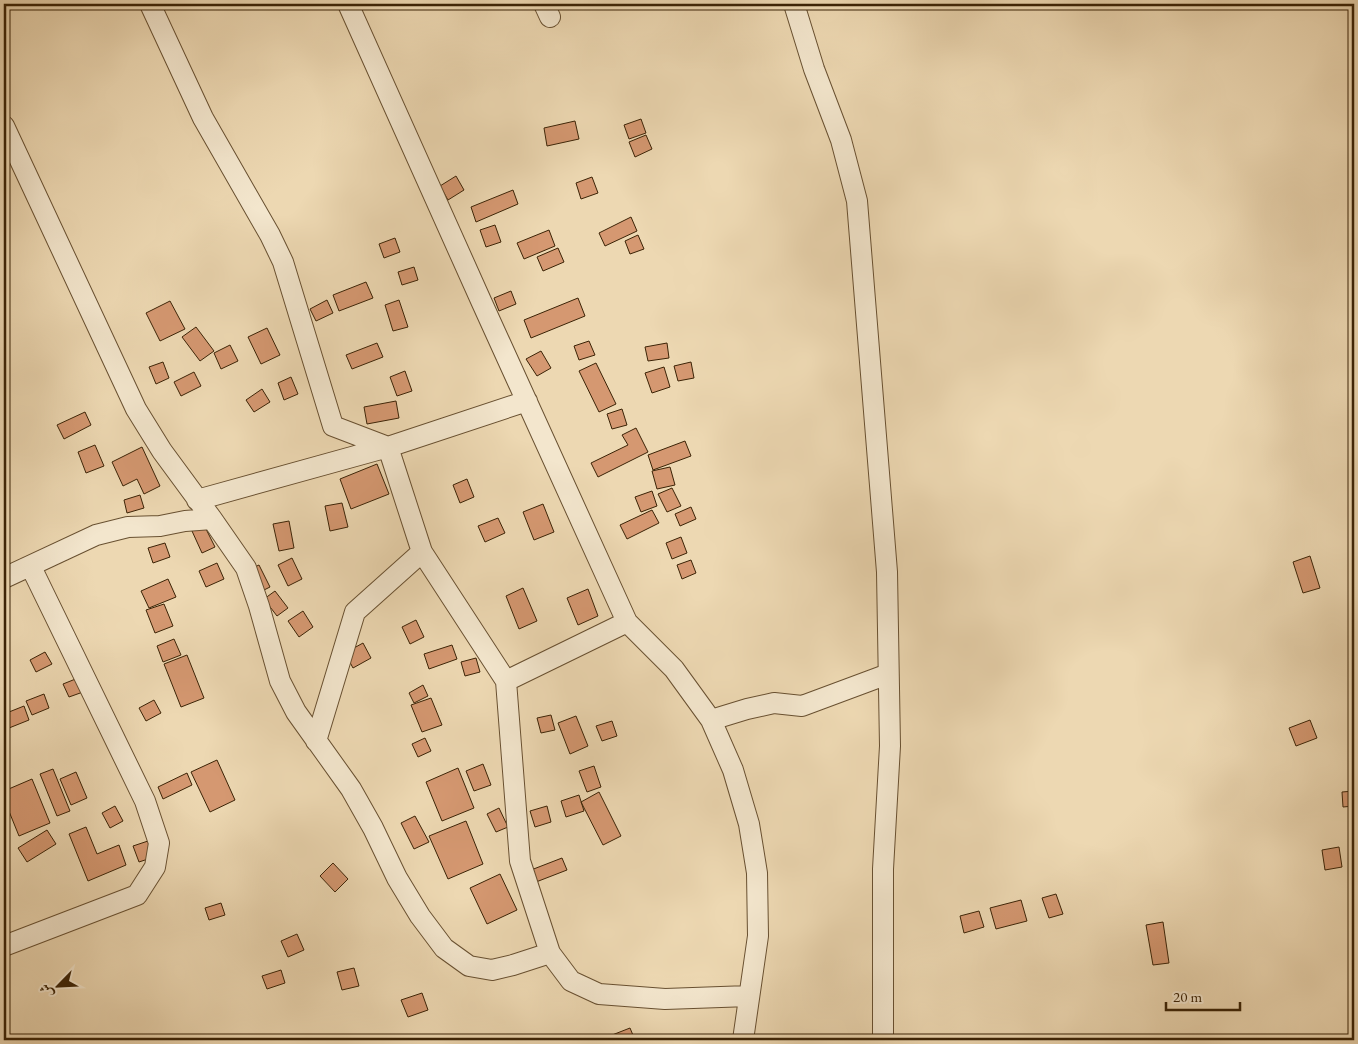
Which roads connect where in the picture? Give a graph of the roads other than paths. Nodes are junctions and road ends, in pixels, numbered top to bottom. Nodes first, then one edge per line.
1 (150, 4) edge
2 (348, 4) edge
3 (794, 4) edge
4 (4, 126) edge
5 (527, 401) junction
6 (388, 447) junction
7 (197, 500) junction
8 (212, 519) junction
9 (422, 552) junction
10 (31, 567) junction
11 (4, 578) edge
12 (627, 622) junction
13 (888, 674) junction
14 (506, 682) junction
15 (711, 720) junction
16 (316, 741) junction
17 (4, 946) edge
18 (550, 953) junction
19 (749, 996) junction
20 (743, 1040) edge
21 (883, 1040) edge

1 - 6 street
2 - 5 street
3 - 13 street
4 - 7 street
5 - 6 street
5 - 12 street
6 - 7 street
6 - 9 street
7 - 8 street
8 - 10 street
8 - 16 street
9 - 14 street
9 - 16 street
10 - 11 street
10 - 17 street
12 - 14 street
12 - 15 street
13 - 15 street
13 - 21 street
14 - 18 street
15 - 19 street
16 - 18 street
18 - 19 street
19 - 20 street

